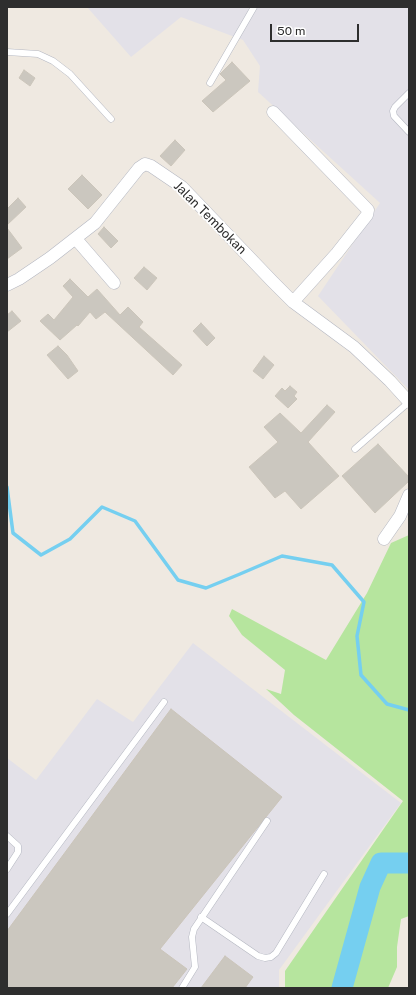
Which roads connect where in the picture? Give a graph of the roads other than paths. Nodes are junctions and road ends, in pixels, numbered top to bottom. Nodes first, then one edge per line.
1 (254, 7) edge
2 (7, 52) edge
3 (210, 83) dead end
4 (409, 93) edge
5 (273, 112) dead end
6 (111, 119) dead end
7 (409, 132) edge
8 (76, 239) junction
9 (114, 283) dead end
10 (7, 285) edge
11 (293, 302) junction
12 (409, 402) edge
13 (355, 449) dead end
14 (409, 495) edge
15 (384, 539) dead end
16 (164, 702) dead end
17 (267, 821) dead end
18 (7, 836) edge
19 (7, 869) edge
20 (324, 874) dead end
21 (7, 914) edge
22 (201, 917) junction
23 (182, 988) edge

1 - 3 lane
2 - 6 lane
4 - 7 lane
5 - 11 street
8 - 9 street
8 - 10 street, Jalan Tembokan
8 - 11 street, Jalan Tembokan
11 - 12 street, Jalan Tembokan
12 - 13 lane
14 - 15 street
16 - 21 lane
17 - 22 lane
18 - 19 lane
20 - 22 lane
22 - 23 lane

